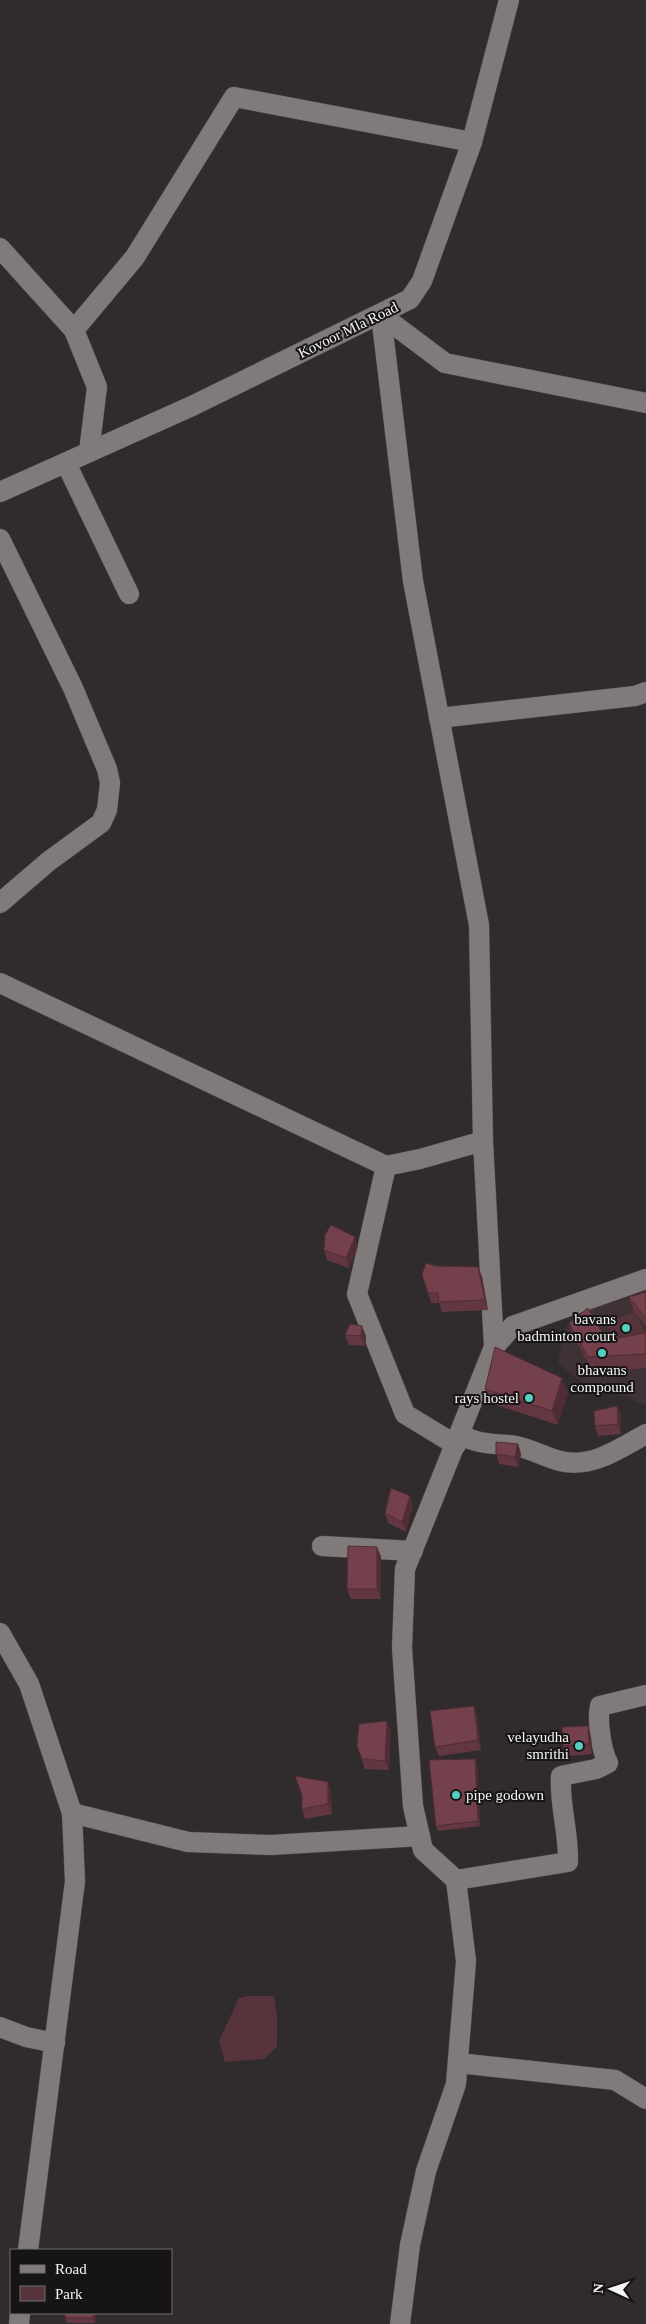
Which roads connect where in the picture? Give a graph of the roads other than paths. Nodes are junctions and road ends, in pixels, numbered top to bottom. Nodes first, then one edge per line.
1 (509, 0) edge
2 (472, 142) junction
3 (0, 248) edge
4 (381, 315) junction
5 (74, 330) junction
6 (646, 403) edge
7 (89, 452) junction
8 (66, 463) junction
9 (0, 492) edge
10 (0, 539) edge
11 (129, 594) dead end
12 (646, 692) edge
13 (439, 718) junction
14 (0, 903) edge
15 (0, 983) edge
16 (483, 1141) junction
17 (386, 1166) junction
18 (646, 1279) edge
19 (494, 1347) junction
20 (646, 1434) edge
21 (459, 1440) junction
22 (322, 1546) dead end
23 (413, 1551) junction
24 (0, 1633) edge
25 (646, 1695) edge
26 (72, 1813) junction
27 (420, 1836) junction
28 (456, 1880) junction
29 (0, 2027) edge
30 (55, 2043) junction
31 (458, 2063) junction
32 (646, 2099) edge
33 (28, 2249) edge
34 (400, 2324) edge

1 - 2 street, Kovoor Mla Road
2 - 4 street, Kovoor Mla Road
2 - 5 street
3 - 5 street
4 - 6 street
4 - 7 street, Kovoor Mla Road
4 - 13 street
5 - 7 street
7 - 8 street, Kovoor Mla Road
8 - 9 street, Kovoor Mla Road
8 - 11 street
10 - 14 street
12 - 13 street
13 - 16 street
15 - 17 street
16 - 17 street
16 - 19 street
17 - 21 street
18 - 19 street
19 - 21 street
20 - 21 street
21 - 23 street
22 - 23 street
23 - 27 street
24 - 26 street
25 - 28 street
26 - 27 street
26 - 30 street
27 - 28 street
28 - 31 street
29 - 30 street
30 - 33 street
31 - 32 street
31 - 34 street

